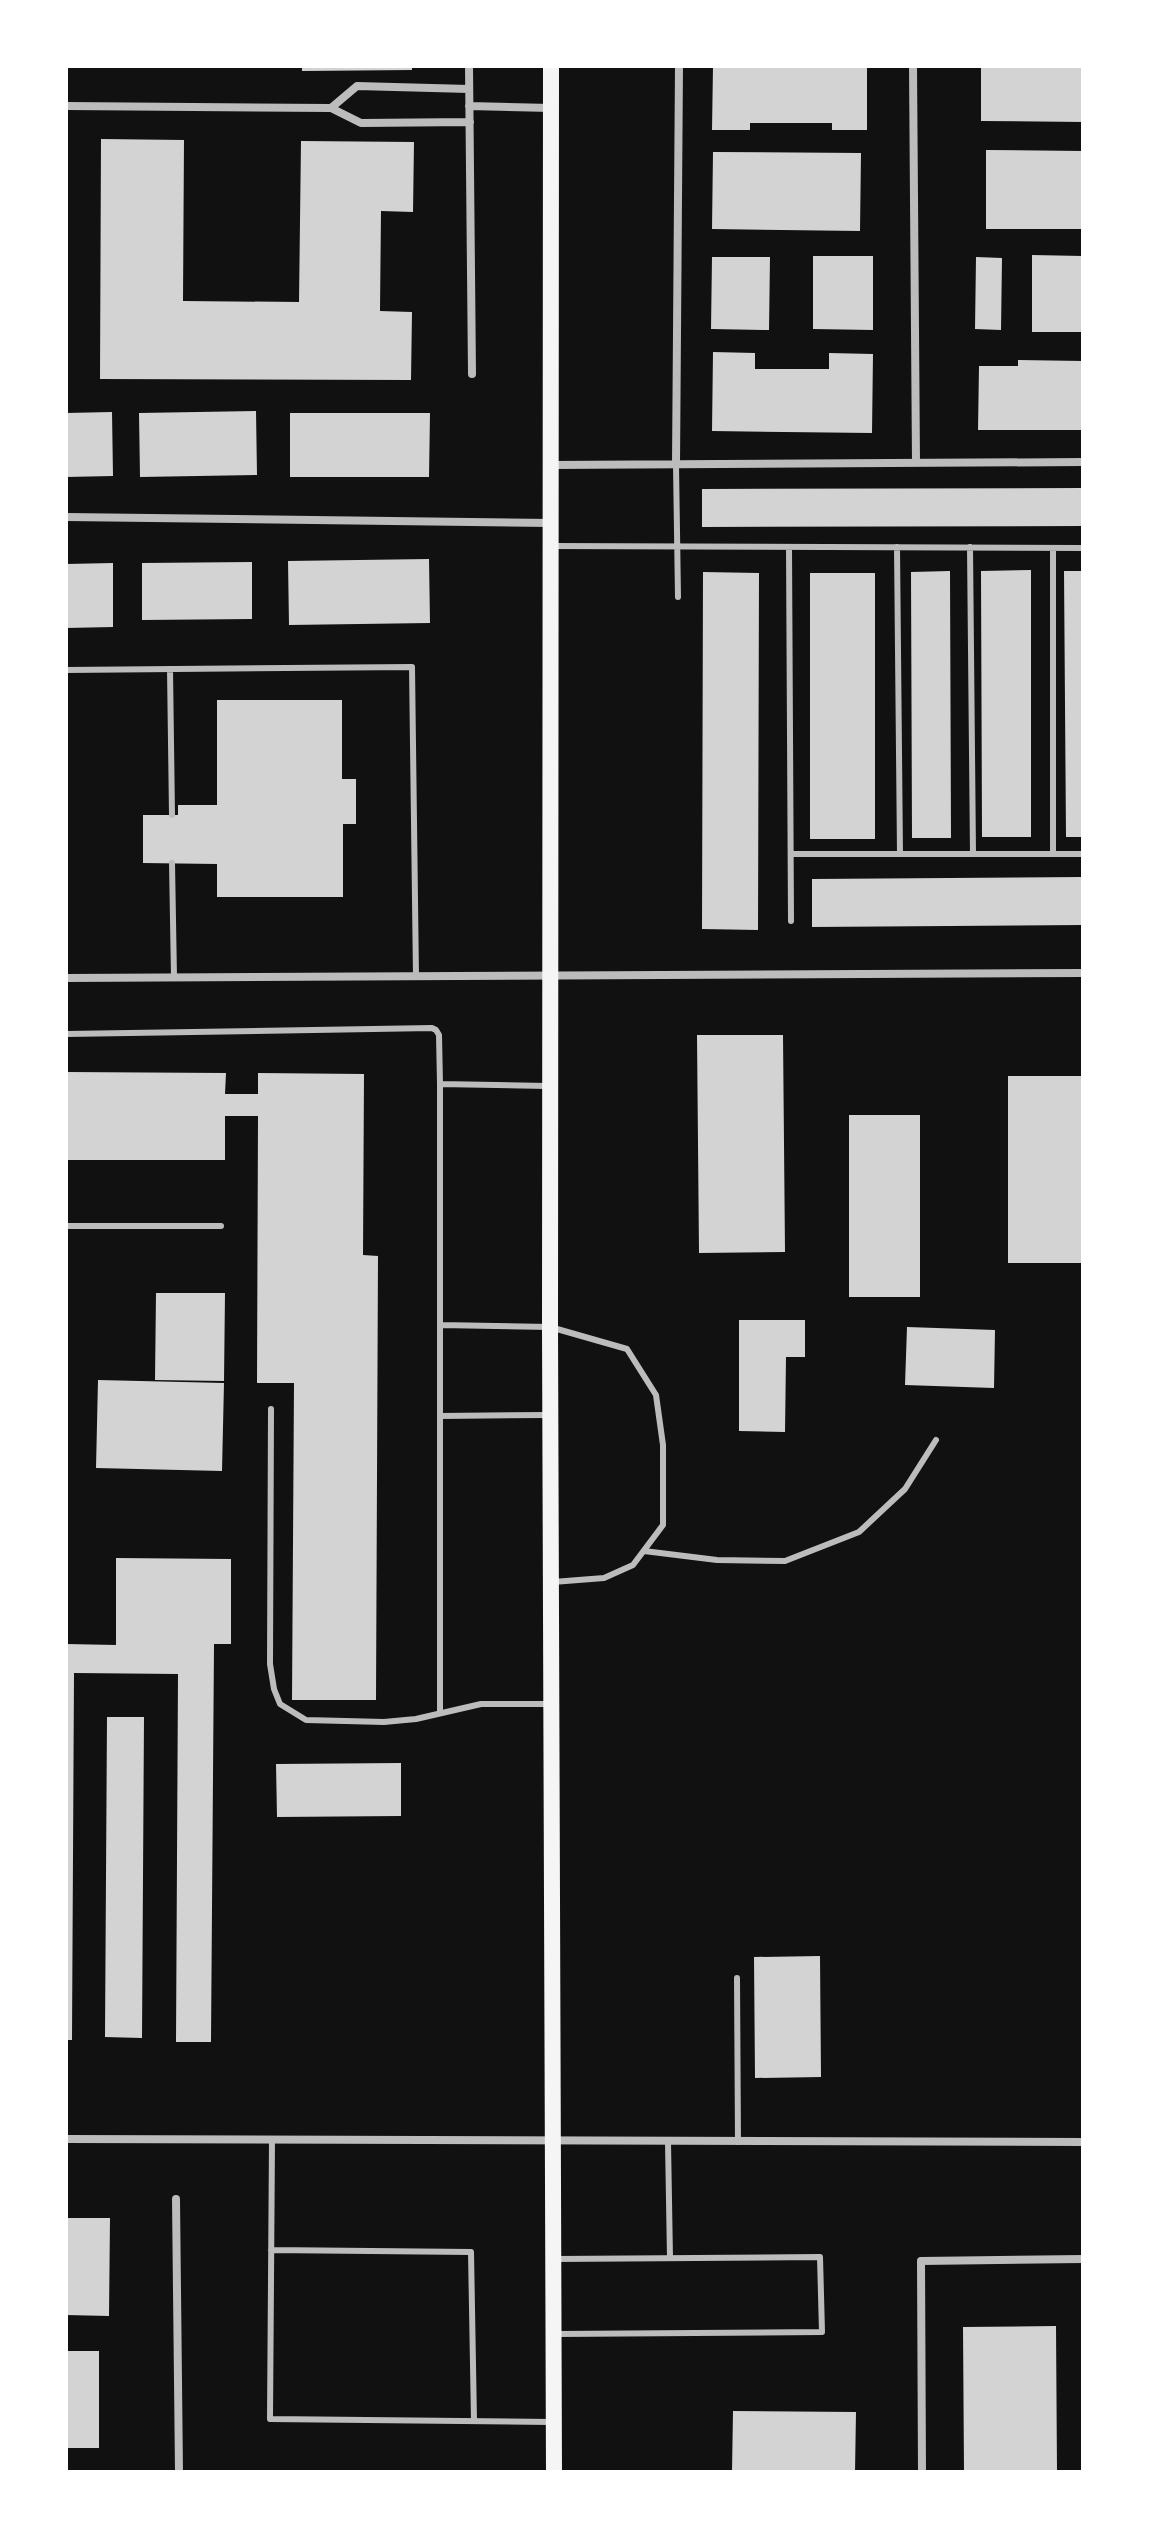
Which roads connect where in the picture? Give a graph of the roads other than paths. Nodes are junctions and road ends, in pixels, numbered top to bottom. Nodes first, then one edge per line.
1 (469, 66) edge
2 (551, 66) edge
3 (679, 66) edge
4 (913, 66) edge
5 (469, 89) junction
6 (66, 106) edge
7 (469, 106) junction
8 (331, 108) junction
9 (551, 108) junction
10 (470, 122) junction
11 (472, 374) dead end
12 (1083, 462) edge
13 (916, 463) junction
14 (551, 465) junction
15 (676, 465) junction
16 (66, 517) edge
17 (551, 523) junction
18 (551, 546) junction
19 (677, 546) junction
20 (789, 547) junction
21 (897, 547) junction
22 (970, 547) junction
23 (1053, 548) junction
24 (1083, 548) edge
25 (678, 597) dead end
26 (170, 669) junction
27 (66, 670) edge
28 (172, 815) dead end
29 (791, 854) junction
30 (900, 854) junction
31 (973, 854) junction
32 (1053, 854) junction
33 (1083, 854) edge
34 (172, 863) dead end
35 (791, 921) dead end
36 (1083, 973) edge
37 (174, 977) junction
38 (416, 977) junction
39 (550, 977) junction
40 (66, 978) edge
41 (66, 1034) edge
42 (440, 1084) junction
43 (550, 1086) junction
44 (66, 1226) edge
45 (221, 1226) dead end
46 (440, 1325) junction
47 (550, 1327) junction
48 (271, 1409) dead end
49 (551, 1415) junction
50 (440, 1416) junction
51 (936, 1440) dead end
52 (644, 1551) junction
53 (551, 1582) junction
54 (551, 1704) junction
55 (440, 1713) junction
56 (737, 1978) dead end
57 (66, 2139) edge
58 (272, 2140) junction
59 (551, 2141) junction
60 (668, 2142) junction
61 (738, 2142) junction
62 (1083, 2142) edge
63 (176, 2199) dead end
64 (271, 2250) junction
65 (670, 2258) junction
66 (552, 2259) junction
67 (1083, 2259) edge
68 (553, 2334) junction
69 (474, 2421) junction
70 (554, 2422) junction
71 (179, 2472) edge
72 (554, 2472) edge
73 (922, 2472) edge

1 - 5 street
2 - 9 main road
3 - 15 street
4 - 13 street
5 - 7 street
5 - 8 street
6 - 8 street
7 - 9 street
7 - 10 street
8 - 10 street
9 - 14 main road
10 - 11 street
12 - 13 street
13 - 15 street
14 - 15 street
14 - 17 main road
15 - 19 lane
16 - 17 street
17 - 18 main road
18 - 19 lane
18 - 39 main road
19 - 20 lane
19 - 25 lane
20 - 21 lane
20 - 29 lane
21 - 22 lane
21 - 30 lane
22 - 23 lane
22 - 31 lane
23 - 24 lane
23 - 32 lane
26 - 27 lane
26 - 28 lane
26 - 38 lane
29 - 30 lane
29 - 35 lane
30 - 31 lane
31 - 32 lane
32 - 33 lane
34 - 37 lane
36 - 39 street
37 - 38 street
37 - 40 street
38 - 39 street
39 - 43 main road
41 - 42 lane
42 - 43 lane
42 - 46 lane
43 - 47 main road
44 - 45 lane
46 - 47 lane
46 - 50 lane
47 - 49 main road
47 - 52 lane
48 - 55 lane
49 - 50 lane
49 - 53 main road
50 - 55 lane
51 - 52 lane
52 - 53 lane
53 - 54 main road
54 - 55 lane
54 - 59 main road
56 - 61 lane
57 - 58 street
58 - 59 street
58 - 64 lane
59 - 60 street
59 - 66 main road
60 - 61 street
60 - 65 lane
61 - 62 street
63 - 71 street
64 - 69 lane
64 - 69 lane
65 - 66 lane
65 - 68 lane
66 - 68 main road
67 - 73 street
68 - 70 main road
69 - 70 lane
70 - 72 main road

